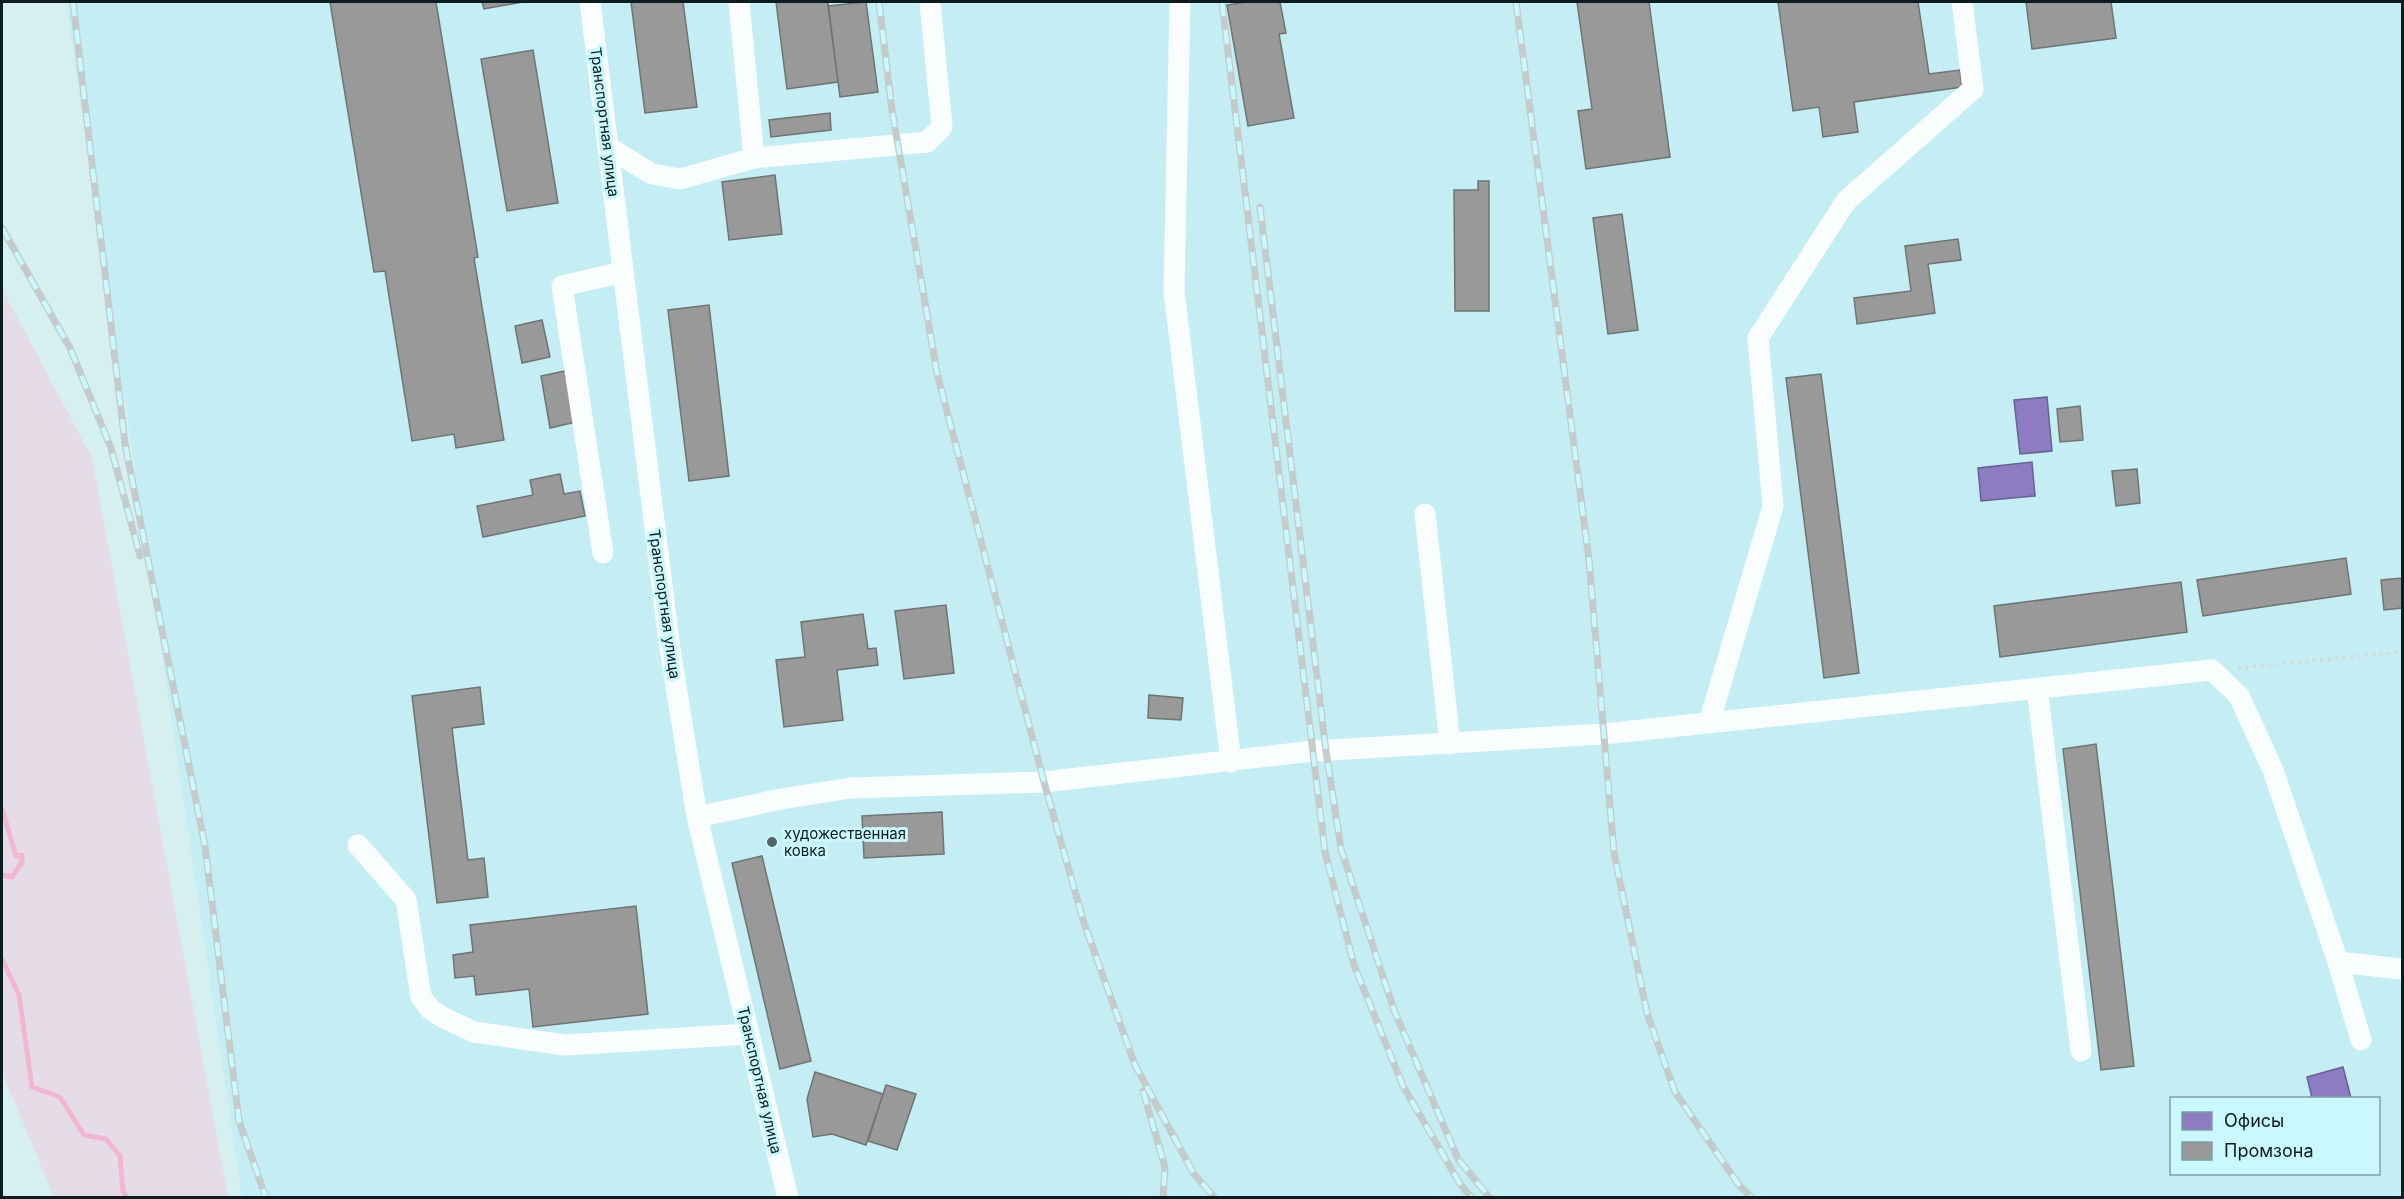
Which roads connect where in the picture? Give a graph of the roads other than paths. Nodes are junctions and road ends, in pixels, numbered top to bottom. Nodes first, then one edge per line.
1 (590, 2) edge
2 (739, 2) edge
3 (930, 2) edge
4 (1180, 2) edge
5 (1962, 2) edge
6 (608, 147) junction
7 (754, 158) junction
8 (623, 272) junction
9 (1425, 514) dead end
10 (603, 553) dead end
11 (2037, 688) junction
12 (1709, 723) junction
13 (1450, 744) junction
14 (1231, 762) junction
15 (697, 817) junction
16 (358, 845) dead end
17 (2338, 962) junction
18 (2403, 969) edge
19 (749, 1034) junction
20 (2361, 1040) dead end
21 (2081, 1051) dead end
22 (788, 1197) edge

1 - 6 street, Транспортная улица
2 - 7 street
3 - 7 street
4 - 14 street
5 - 12 street
6 - 7 street
6 - 8 street, Транспортная улица
8 - 10 street
8 - 15 street, Транспортная улица
9 - 13 street
11 - 12 street
11 - 17 street
11 - 21 street
12 - 13 street
13 - 14 street
14 - 15 street
15 - 19 street, Транспортная улица
16 - 19 street
17 - 18 street
17 - 20 street
19 - 22 street, Транспортная улица

